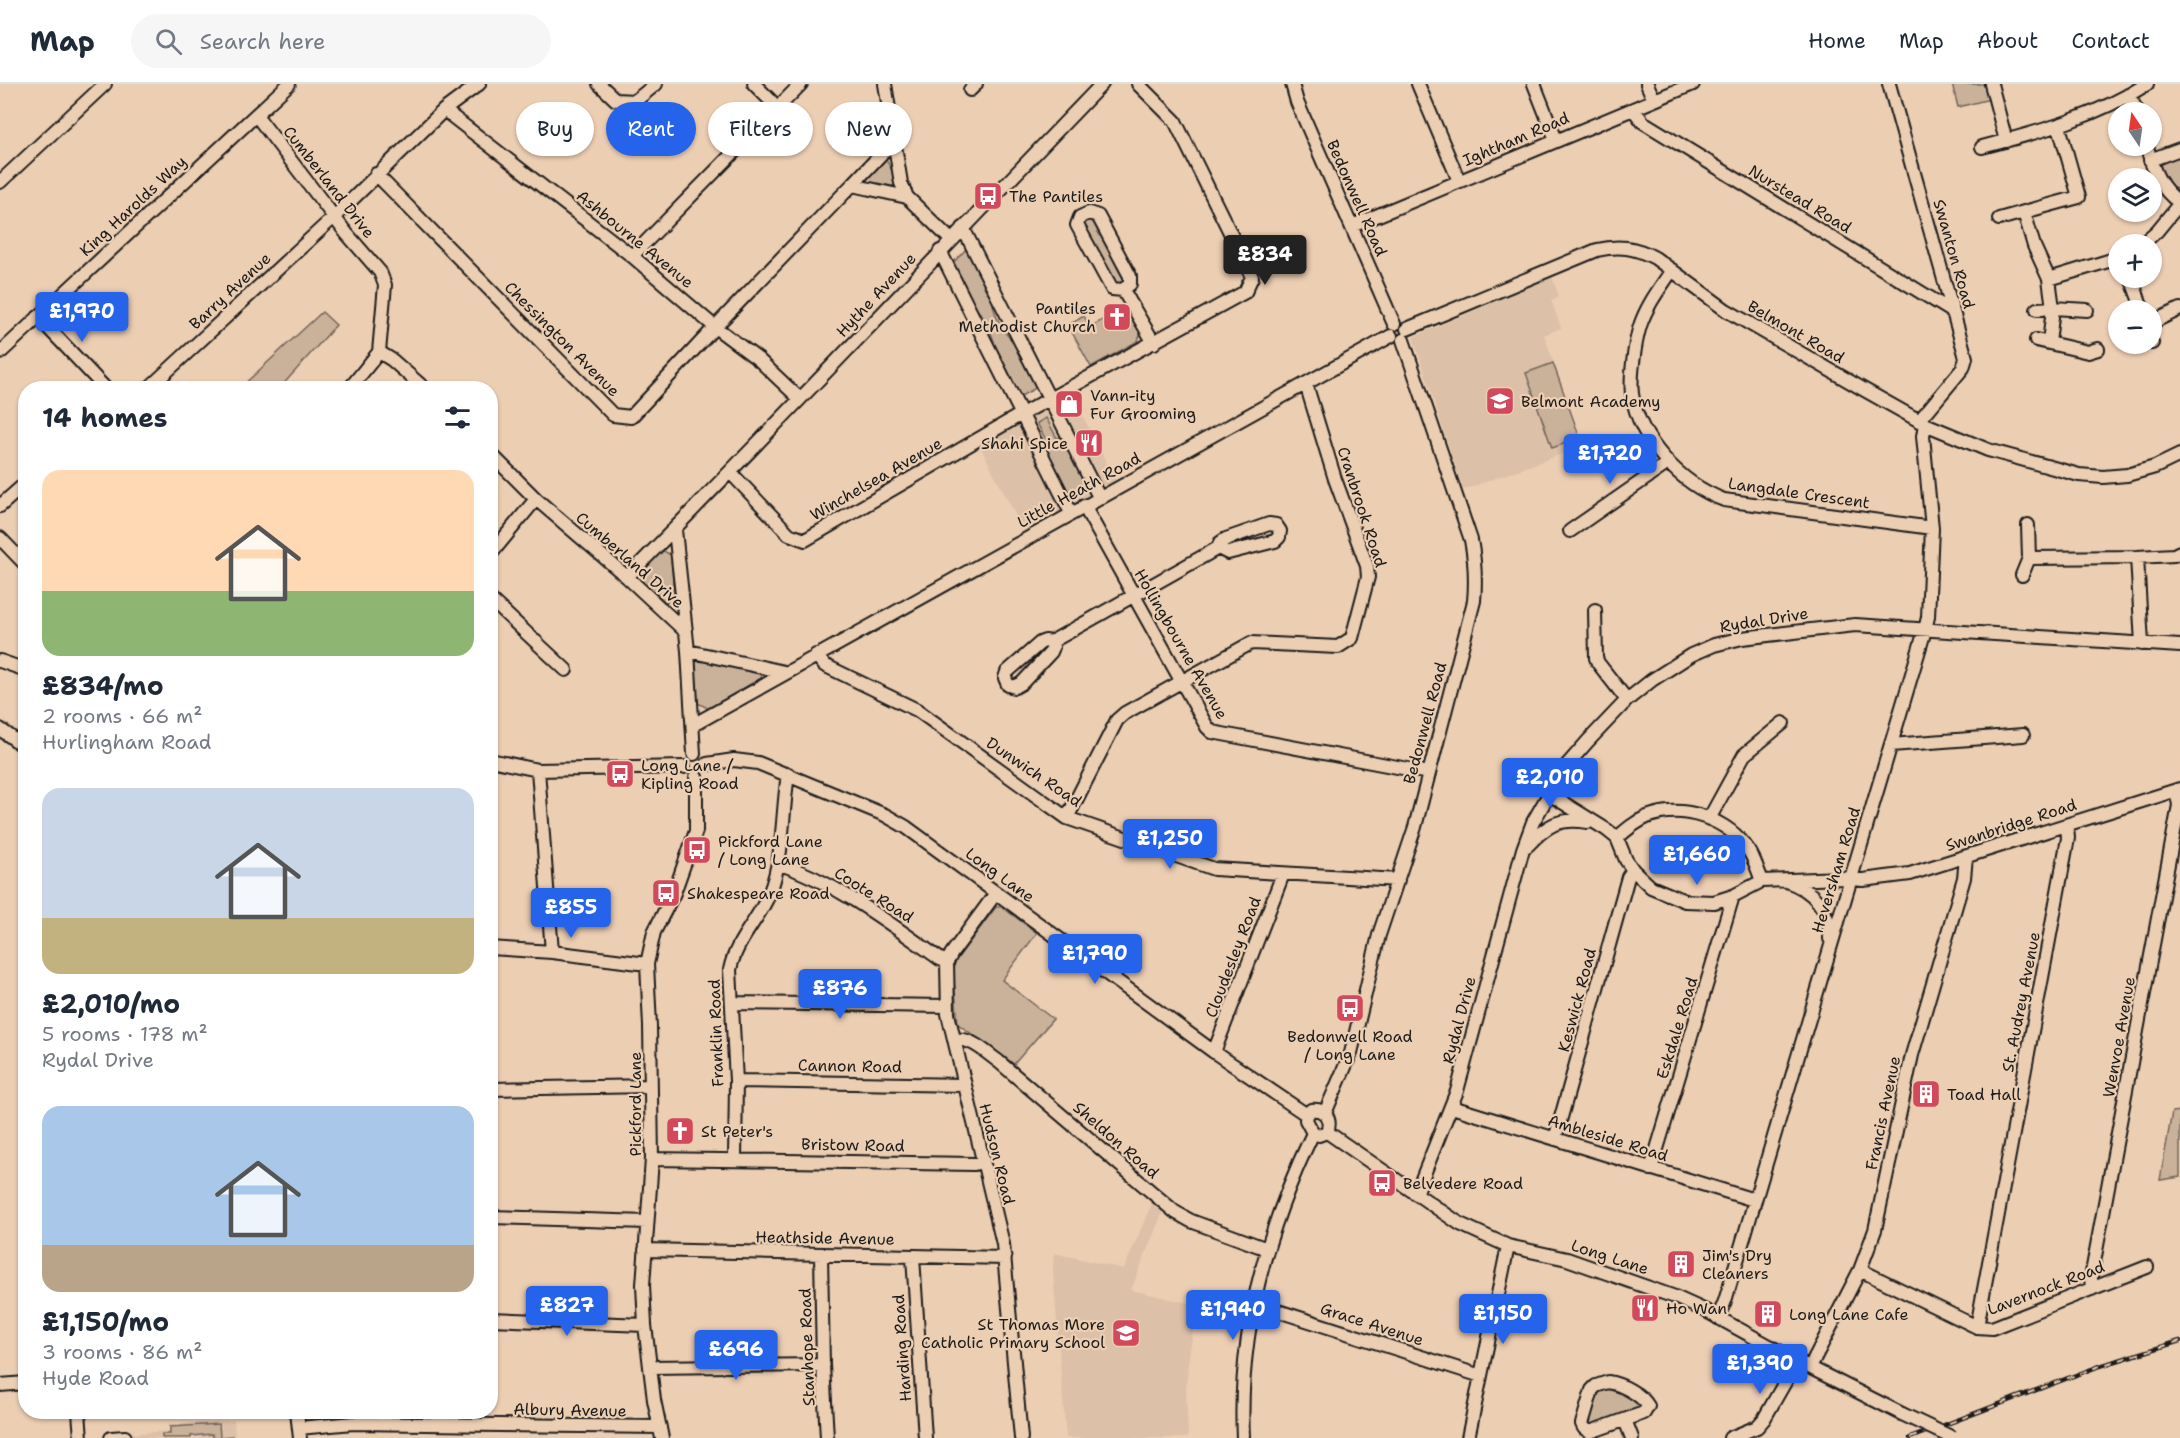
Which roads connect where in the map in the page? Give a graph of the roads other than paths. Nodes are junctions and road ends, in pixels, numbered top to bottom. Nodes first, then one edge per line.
1 (105, 84) edge
2 (289, 84) edge
3 (479, 84) edge
4 (599, 84) edge
5 (656, 84) edge
6 (754, 84) edge
7 (801, 84) edge
8 (885, 84) edge
9 (1102, 84) edge
10 (1138, 84) edge
11 (1292, 84) edge
12 (1418, 84) edge
13 (1534, 84) edge
14 (1647, 84) edge
15 (1693, 84) edge
16 (1889, 84) edge
17 (1991, 84) edge
18 (2146, 84) edge
19 (2128, 95) junction
20 (1654, 100) junction
21 (772, 102) edge
22 (784, 102) edge
23 (888, 102) edge
24 (2132, 102) edge
25 (1633, 109) junction
26 (444, 110) junction
27 (256, 115) junction
28 (2059, 126) junction
29 (1556, 140) junction
30 (2006, 141) junction
31 (1982, 147) dead end
32 (2180, 149) edge
33 (731, 156) edge
34 (879, 156) edge
35 (897, 156) edge
36 (2149, 156) edge
37 (2150, 160) junction
38 (376, 174) junction
39 (1459, 181) junction
40 (0, 182) edge
41 (852, 185) junction
42 (907, 197) junction
43 (2180, 203) edge
44 (2024, 212) junction
45 (334, 217) junction
46 (1999, 219) dead end
47 (1352, 226) junction
48 (963, 228) junction
49 (2154, 234) edge
50 (951, 240) junction
51 (940, 251) junction
52 (632, 256) junction
53 (2108, 261) edge
54 (1672, 270) junction
55 (2049, 279) junction
56 (1123, 290) junction
57 (2054, 308) junction
58 (2037, 309) dead end
59 (2180, 309) edge
60 (2087, 310) dead end
61 (1953, 312) junction
62 (38, 317) junction
63 (2162, 318) edge
64 (715, 327) junction
65 (1399, 332) junction
66 (2036, 340) dead end
67 (2049, 343) junction
68 (1154, 344) junction
69 (2098, 349) dead end
70 (0, 352) edge
71 (379, 352) junction
72 (98, 381) edge
73 (157, 381) edge
74 (356, 381) edge
75 (415, 381) edge
76 (1305, 384) junction
77 (800, 399) junction
78 (1049, 400) junction
79 (1020, 415) junction
80 (1922, 422) junction
81 (2180, 455) edge
82 (498, 461) edge
83 (1668, 463) junction
84 (731, 473) junction
85 (18, 490) edge
86 (1099, 497) junction
87 (536, 499) junction
88 (1084, 506) junction
89 (0, 507) edge
90 (1071, 513) junction
91 (2028, 525) dead end
92 (1932, 528) junction
93 (675, 530) junction
94 (1569, 531) dead end
95 (0, 538) edge
96 (498, 545) edge
97 (1218, 548) dead end
98 (2180, 552) edge
99 (18, 557) edge
100 (2137, 557) junction
101 (2029, 558) junction
102 (2022, 575) dead end
103 (627, 578) junction
104 (1134, 594) junction
105 (498, 606) edge
106 (1595, 610) dead end
107 (1925, 630) junction
108 (685, 631) junction
109 (1051, 642) dead end
110 (2142, 644) junction
111 (2180, 646) edge
112 (688, 651) junction
113 (816, 655) junction
114 (0, 662) edge
115 (18, 668) edge
116 (566, 670) dead end
117 (784, 672) junction
118 (1182, 681) junction
119 (1627, 700) junction
120 (1783, 723) dead end
121 (693, 725) junction
122 (0, 729) edge
123 (2023, 735) dead end
124 (18, 742) edge
125 (1891, 745) junction
126 (694, 754) junction
127 (498, 762) edge
128 (706, 764) junction
129 (684, 767) junction
130 (538, 770) junction
131 (1429, 773) junction
132 (788, 774) junction
133 (696, 777) junction
134 (2178, 790) edge
135 (1549, 794) junction
136 (1067, 818) junction
137 (1709, 819) junction
138 (1595, 823) junction
139 (2067, 825) junction
140 (1617, 838) junction
141 (1523, 849) junction
142 (1966, 857) junction
143 (778, 863) junction
144 (1633, 870) junction
145 (1283, 874) junction
146 (1850, 879) junction
147 (1398, 880) junction
148 (1781, 880) junction
149 (1762, 881) junction
150 (996, 893) junction
151 (1733, 896) junction
152 (1831, 946) junction
153 (498, 949) edge
154 (552, 952) junction
155 (948, 962) junction
156 (647, 964) junction
157 (733, 1003) junction
158 (947, 1006) junction
159 (954, 1040) junction
160 (1214, 1052) junction
161 (736, 1081) junction
162 (964, 1085) junction
163 (651, 1086) junction
164 (498, 1089) edge
165 (1452, 1107) junction
166 (1325, 1113) junction
167 (1306, 1115) junction
168 (1327, 1132) junction
169 (1313, 1133) junction
170 (1555, 1139) junction
171 (652, 1159) junction
172 (735, 1159) junction
173 (982, 1162) junction
174 (1651, 1169) junction
175 (1416, 1194) junction
176 (1754, 1200) junction
177 (498, 1217) edge
178 (647, 1222) junction
179 (1508, 1246) junction
180 (1267, 1249) junction
181 (645, 1250) junction
182 (821, 1254) junction
183 (913, 1257) junction
184 (1005, 1258) junction
185 (2147, 1267) dead end
186 (1860, 1270) junction
187 (2092, 1289) junction
188 (1254, 1303) junction
189 (1718, 1318) junction
190 (498, 1319) edge
191 (645, 1325) junction
192 (1977, 1327) junction
193 (1797, 1360) junction
194 (823, 1365) junction
195 (650, 1367) junction
196 (1810, 1367) junction
197 (1481, 1376) junction
198 (18, 1384) edge
199 (0, 1385) edge
200 (80, 1419) edge
201 (1625, 1420) junction
202 (299, 1433) edge
203 (661, 1433) edge
204 (125, 1437) edge
205 (81, 1438) edge
206 (111, 1438) edge
207 (827, 1438) edge
208 (925, 1438) edge
209 (1021, 1438) edge
210 (1244, 1438) edge
211 (1468, 1438) edge
212 (1632, 1438) edge
213 (1730, 1438) edge
214 (1953, 1438) edge

1 - 40 street
2 - 27 street, King Harolds Way
3 - 26 street, Barry Avenue
4 - 5 street
6 - 21 street
7 - 22 street
8 - 23 street
9 - 48 street, Hythe Avenue
10 - 68 street
11 - 47 street, Bedonwell Road
12 - 39 street
13 - 29 street
14 - 20 street
15 - 20 street, Ightham Road
16 - 61 street, Swanton Road
17 - 30 street
18 - 19 street
19 - 24 street
19 - 28 street
20 - 25 street, Ightham Road
25 - 29 street, Ightham Road
25 - 61 street, Nurstead Road
26 - 38 street, Barry Avenue
26 - 52 street, Ashbourne Avenue
27 - 45 street, Cumberland Drive
27 - 62 street, King Harolds Way
28 - 30 street
28 - 44 street
29 - 39 street, Ightham Road
30 - 31 street
32 - 37 street
33 - 52 street
34 - 41 street, Chessington Avenue
35 - 42 street
36 - 37 street
37 - 43 street
38 - 45 street, Barry Avenue
38 - 64 street, Chessington Avenue
39 - 47 street, Ightham Road
41 - 42 street
41 - 64 street, Chessington Avenue
42 - 50 street
43 - 49 street
44 - 46 street
44 - 55 street
45 - 71 street, Cumberland Drive
45 - 73 street, Barry Avenue
47 - 65 street, Bedonwell Road
48 - 50 street, Hythe Avenue
48 - 78 street
50 - 51 street, Hythe Avenue
51 - 77 street, Hythe Avenue
51 - 79 street
52 - 64 street, Ashbourne Avenue
53 - 55 street
54 - 65 street, Belmont Road
54 - 80 street, Belmont Road
54 - 83 street, Langdale Crescent
55 - 57 street
56 - 56 street
56 - 68 street
57 - 58 street
57 - 60 street
57 - 67 street
59 - 63 street
61 - 80 street, Swanton Road
62 - 70 street, King Harolds Way
62 - 72 street
64 - 77 street, Ashbourne Avenue
65 - 76 street, Little Heath Road
65 - 131 street, Bedonwell Road
66 - 67 street
67 - 69 street
68 - 78 street
71 - 74 street
71 - 75 street
76 - 86 street, Little Heath Road
76 - 118 street, Cranbrook Road
77 - 84 street, Hythe Avenue
78 - 79 street
78 - 86 street
79 - 84 street, Winchelsea Avenue
79 - 90 street
80 - 81 street, Belmont Road
80 - 92 street, Heversham Road
82 - 87 street, Cumberland Drive
83 - 92 street, Langdale Crescent
83 - 94 street
84 - 93 street, Hythe Avenue
85 - 89 street
86 - 88 street, Little Heath Road
87 - 96 street
87 - 103 street, Cumberland Drive
88 - 90 street, Little Heath Road
88 - 104 street, Hollingbourne Avenue
90 - 113 street, Little Heath Road
91 - 101 street
92 - 107 street, Heversham Road
93 - 103 street, Hythe Avenue
93 - 108 street
95 - 99 street
97 - 104 street
98 - 100 street
100 - 101 street
100 - 110 street
101 - 102 street
103 - 108 street, Cumberland Drive
104 - 109 street
104 - 118 street, Hollingbourne Avenue
105 - 116 street
106 - 119 street
107 - 110 street, Rydal Drive
107 - 119 street, Rydal Drive
107 - 125 street, Heversham Road
108 - 112 street, Cumberland Drive
110 - 111 street, Rydal Drive
112 - 117 street
112 - 121 street, Cumberland Drive
113 - 117 street, Little Heath Road
113 - 136 street, Dunwich Road
114 - 115 street
117 - 121 street, Little Heath Road
118 - 131 street, Hollingbourne Avenue
118 - 136 street, Cranbrook Road
119 - 135 street, Rydal Drive
120 - 137 street
121 - 126 street, Cumberland Drive
122 - 124 street
123 - 125 street
125 - 146 street, Heversham Road
126 - 128 street
126 - 129 street
127 - 130 street
128 - 132 street, Long Lane
128 - 133 street
129 - 130 street
129 - 133 street
130 - 154 street
131 - 147 street, Bedonwell Road
132 - 143 street, Franklin Road
132 - 150 street, Long Lane
133 - 156 street, Pickford Lane
134 - 139 street, Swanbridge Road
134 - 187 street, Wenvoe Avenue
135 - 138 street
135 - 141 street, Rydal Drive
136 - 145 street, Dunwich Road
137 - 140 street
137 - 149 street
138 - 140 street
138 - 141 street
139 - 142 street, Swanbridge Road
139 - 192 street, St. Audrey Avenue
140 - 144 street
141 - 165 street, Rydal Drive
142 - 146 street, Swanbridge Road
142 - 186 street, Francis Avenue
143 - 155 street, Coote Road
143 - 157 street, Franklin Road
144 - 151 street
144 - 170 street, Keswick Road
145 - 147 street, Dunwich Road
145 - 160 street, Cloudesley Road
146 - 148 street, Swanbridge Road
146 - 152 street, Heversham Road
147 - 166 street, Bedonwell Road
148 - 149 street, Swanbridge Road
148 - 152 street
149 - 151 street
150 - 155 street
150 - 160 street, Long Lane
151 - 174 street, Eskdale Road
152 - 176 street, Heversham Road
153 - 154 street
154 - 156 street
155 - 158 street, Hudson Road
156 - 163 street, Pickford Lane
157 - 158 street
157 - 161 street, Franklin Road
158 - 159 street, Hudson Road
159 - 162 street, Hudson Road
159 - 180 street, Sheldon Road
160 - 167 street, Long Lane
161 - 162 street, Cannon Road
161 - 172 street, Franklin Road
162 - 173 street, Hudson Road
163 - 164 street
163 - 171 street, Pickford Lane
165 - 170 street, Ambleside Road
165 - 175 street, Rydal Drive
166 - 167 street
166 - 168 street
167 - 169 street
168 - 169 street
168 - 175 street, Long Lane
169 - 180 street
170 - 174 street, Ambleside Road
171 - 172 street, Bristow Road
171 - 178 street, Pickford Lane
172 - 173 street, Bristow Road
173 - 184 street, Hudson Road
174 - 176 street, Ambleside Road
175 - 179 street, Long Lane
176 - 189 street, Heversham Road
177 - 178 street
178 - 181 street, Pickford Lane
179 - 189 street, Long Lane
179 - 197 street
180 - 188 street
181 - 182 street, Heathside Avenue
181 - 191 street, Pickford Lane
182 - 183 street, Heathside Avenue
182 - 194 street, Stanhope Road
183 - 184 street, Heathside Avenue
183 - 208 street, Harding Road
184 - 209 street, Hudson Road
185 - 187 street, Lavernock Road
186 - 192 street, Lavernock Road
186 - 196 street, Francis Avenue
187 - 192 street, Lavernock Road
188 - 197 street, Grace Avenue
188 - 210 street
189 - 193 street, Long Lane
190 - 191 street
191 - 195 street, Pickford Lane
193 - 196 street, Long Lane
193 - 213 street
194 - 195 street
194 - 207 street, Stanhope Road
195 - 203 street, Pickford Lane
196 - 214 street, Long Lane, bridge
197 - 211 street
198 - 199 street
200 - 205 street
201 - 201 street
201 - 212 street
202 - 203 street, Albury Avenue
204 - 206 street

